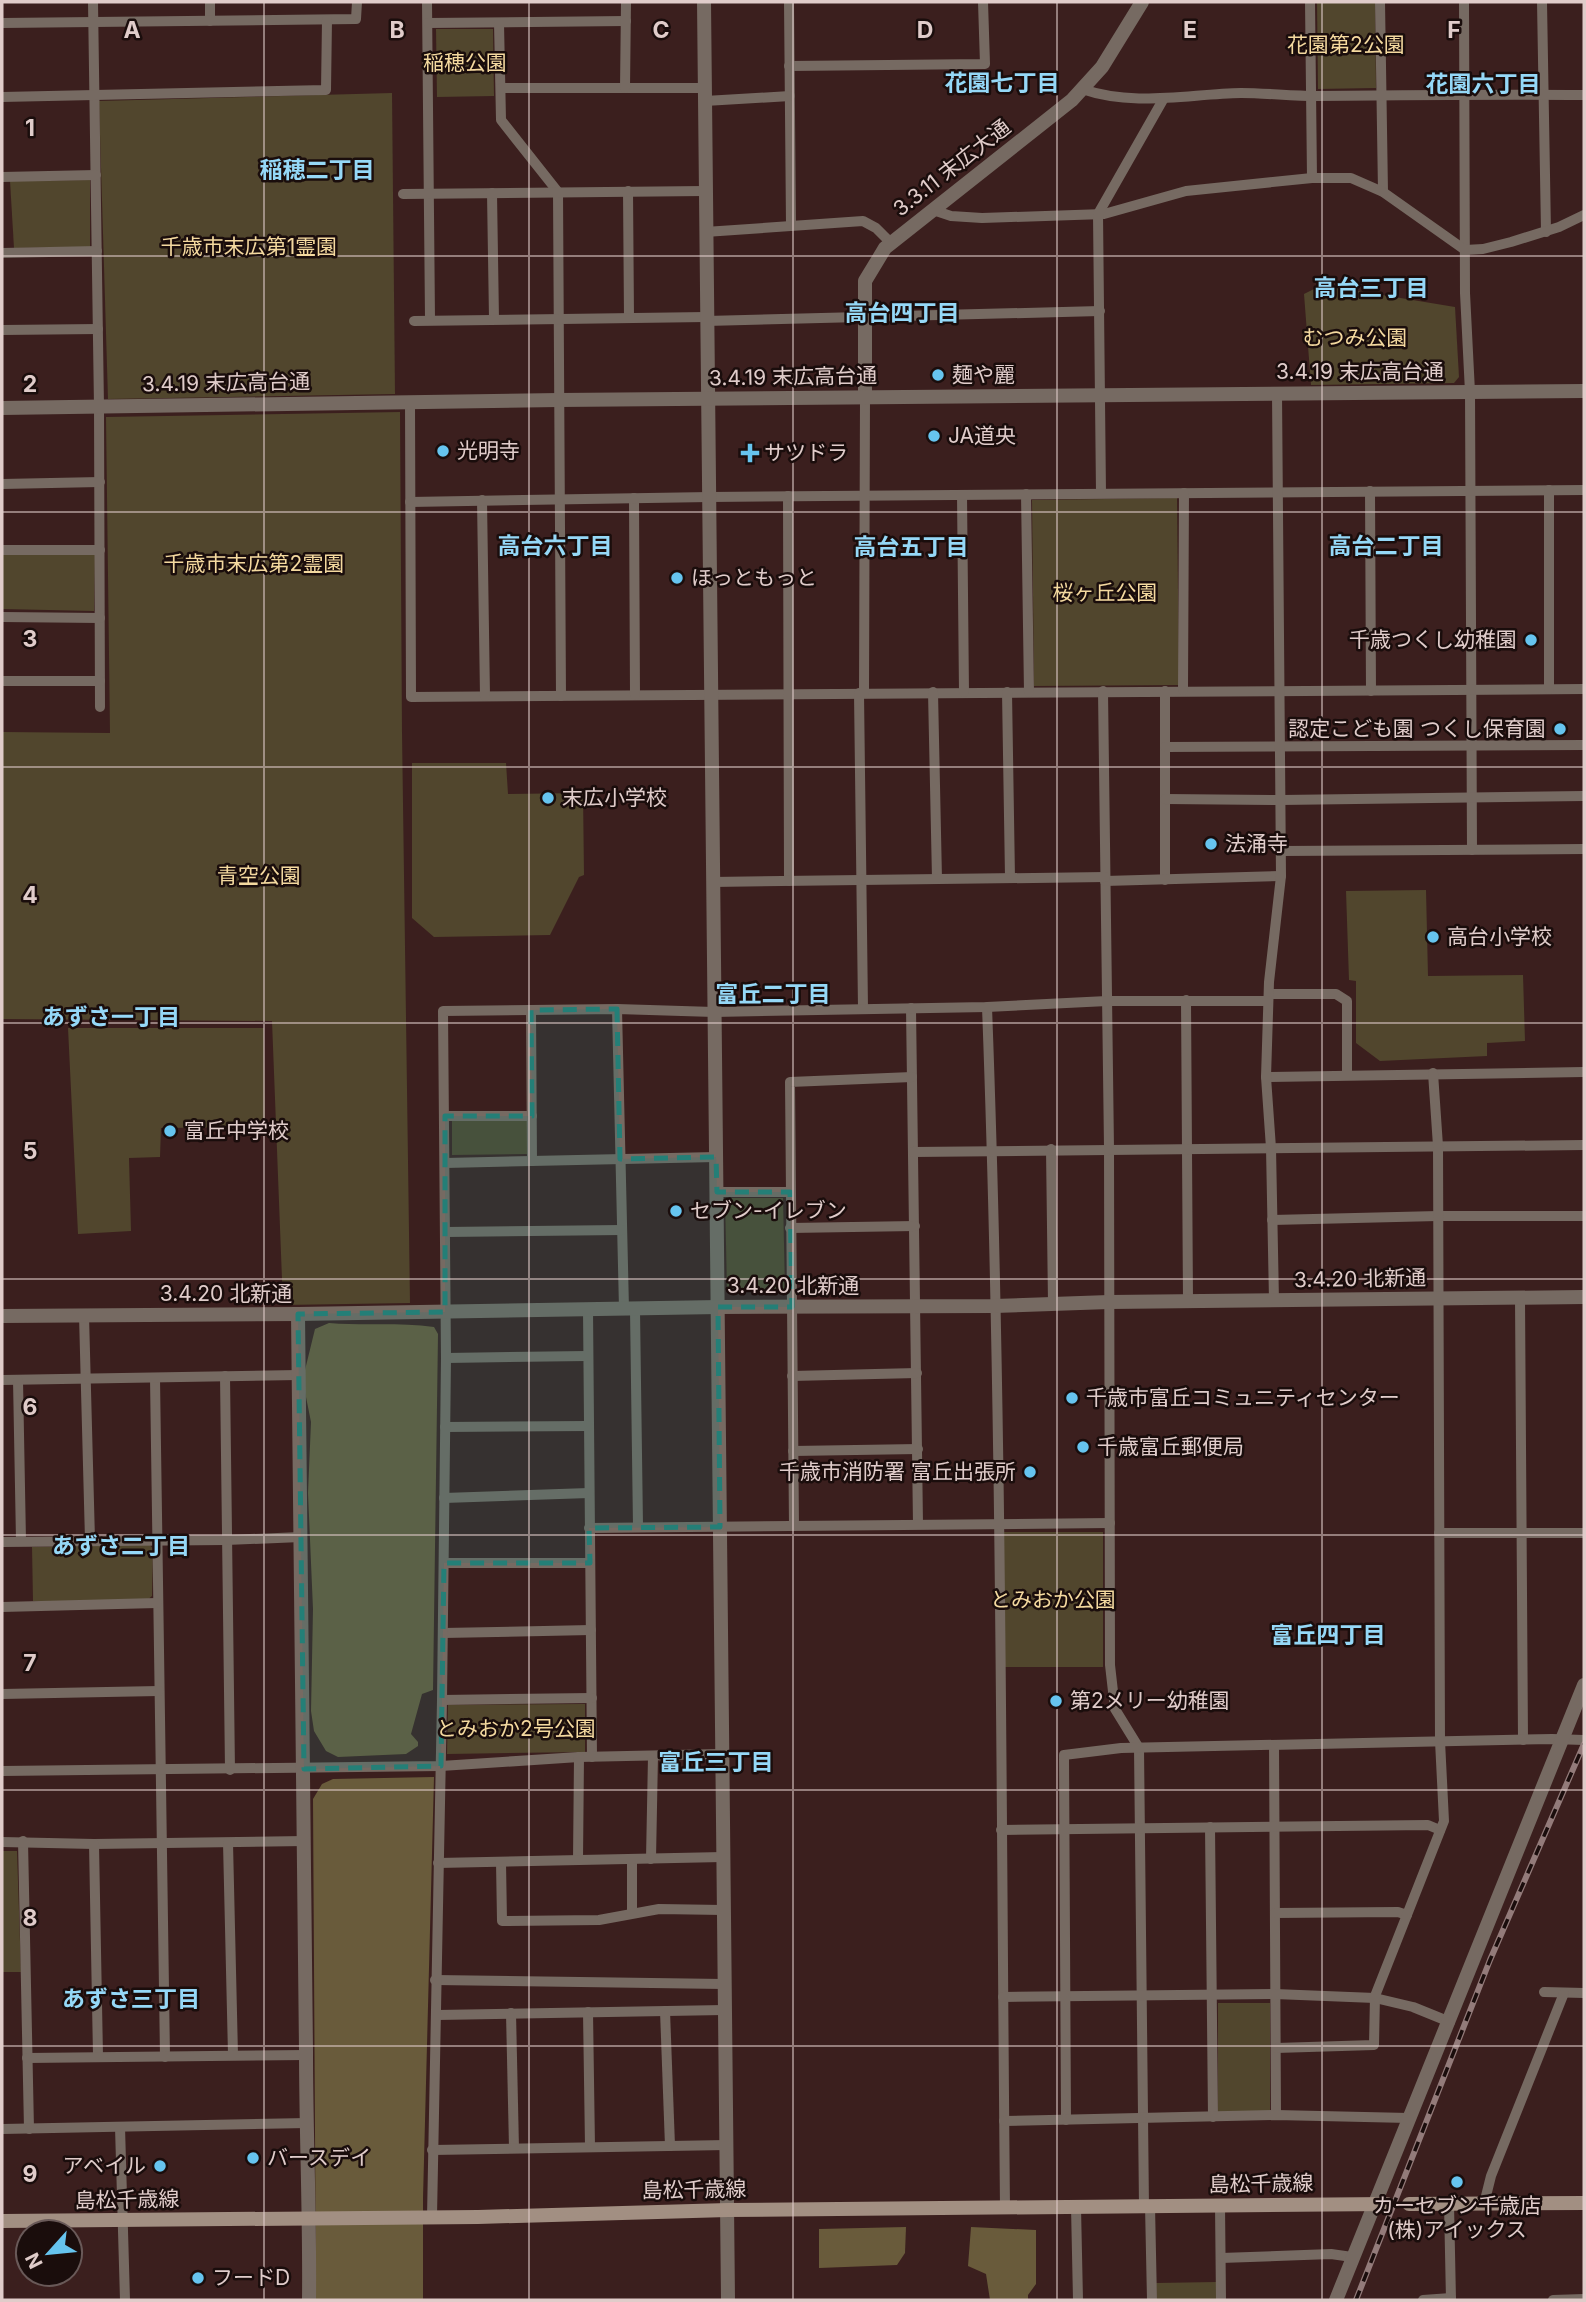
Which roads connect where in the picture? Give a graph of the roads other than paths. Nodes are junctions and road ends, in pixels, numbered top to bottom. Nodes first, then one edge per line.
1 (93, 2) edge
2 (210, 2) edge
3 (357, 2) edge
4 (428, 2) edge
5 (626, 2) edge
6 (704, 2) edge
7 (789, 2) edge
8 (983, 2) edge
9 (1142, 2) edge
10 (1310, 2) edge
11 (1380, 2) edge
12 (1464, 2) edge
13 (1542, 2) edge
14 (327, 20) junction
15 (210, 21) junction
16 (626, 21) junction
17 (94, 22) junction
18 (2, 23) edge
19 (428, 23) junction
20 (499, 23) junction
21 (789, 66) junction
22 (501, 88) junction
23 (625, 88) junction
24 (1082, 89) junction
25 (705, 94) junction
26 (1464, 94) junction
27 (1544, 94) junction
28 (1381, 95) junction
29 (1584, 95) edge
30 (95, 96) junction
31 (790, 96) junction
32 (1312, 96) junction
33 (2, 97) edge
34 (1164, 98) junction
35 (96, 175) junction
36 (2, 177) edge
37 (1312, 178) junction
38 (628, 191) junction
39 (705, 191) junction
40 (558, 192) junction
41 (1383, 192) junction
42 (429, 193) junction
43 (492, 193) junction
44 (403, 194) dead end
45 (933, 210) junction
46 (1098, 214) junction
47 (1584, 215) edge
48 (791, 226) junction
49 (705, 232) junction
50 (1546, 232) junction
51 (891, 243) junction
52 (1465, 250) junction
53 (97, 251) junction
54 (2, 253) edge
55 (1100, 311) junction
56 (559, 318) junction
57 (629, 318) junction
58 (430, 319) junction
59 (494, 319) junction
60 (706, 319) junction
61 (864, 319) junction
62 (414, 321) dead end
63 (2, 330) edge
64 (98, 330) junction
65 (1584, 391) edge
66 (1469, 392) junction
67 (1277, 393) junction
68 (1101, 395) junction
69 (865, 397) junction
70 (708, 399) junction
71 (559, 400) junction
72 (410, 403) junction
73 (99, 407) junction
74 (2, 408) edge
75 (100, 482) junction
76 (2, 484) edge
77 (1470, 490) junction
78 (1549, 490) junction
79 (1584, 490) edge
80 (1370, 491) junction
81 (1278, 492) junction
82 (1101, 493) junction
83 (1184, 493) junction
84 (1026, 494) junction
85 (864, 495) junction
86 (962, 495) junction
87 (788, 496) junction
88 (710, 497) junction
89 (634, 498) junction
90 (559, 499) junction
91 (482, 500) junction
92 (410, 502) junction
93 (2, 550) edge
94 (100, 550) junction
95 (2, 617) edge
96 (100, 618) junction
97 (2, 681) edge
98 (100, 681) junction
99 (1471, 689) junction
100 (1549, 689) junction
101 (1584, 689) edge
102 (1183, 690) junction
103 (1281, 690) junction
104 (1103, 691) junction
105 (1165, 691) junction
106 (1371, 691) junction
107 (933, 692) junction
108 (964, 692) junction
109 (1007, 692) junction
110 (1029, 692) junction
111 (862, 693) junction
112 (712, 694) junction
113 (789, 694) junction
114 (635, 695) junction
115 (485, 696) junction
116 (561, 696) junction
117 (100, 707) dead end
118 (1472, 745) junction
119 (1584, 745) edge
120 (1165, 747) junction
121 (1281, 747) junction
122 (1584, 796) edge
123 (1165, 799) junction
124 (1472, 799) junction
125 (1281, 800) junction
126 (1584, 849) edge
127 (1472, 850) junction
128 (1281, 851) junction
129 (1281, 876) junction
130 (1010, 878) junction
131 (937, 879) junction
132 (1105, 879) junction
133 (863, 880) junction
134 (1165, 880) junction
135 (789, 881) junction
136 (712, 882) junction
137 (1269, 998) junction
138 (1186, 1000) junction
139 (1107, 1001) junction
140 (986, 1007) junction
141 (911, 1008) junction
142 (617, 1009) junction
143 (863, 1009) junction
144 (531, 1010) junction
145 (714, 1012) junction
146 (1584, 1072) edge
147 (1433, 1073) junction
148 (1347, 1075) junction
149 (912, 1077) junction
150 (1266, 1077) junction
151 (445, 1116) junction
152 (532, 1116) junction
153 (1584, 1144) edge
154 (1437, 1146) junction
155 (1109, 1148) junction
156 (1187, 1148) junction
157 (1271, 1148) junction
158 (1051, 1149) junction
159 (992, 1150) junction
160 (913, 1152) junction
161 (716, 1157) junction
162 (620, 1159) junction
163 (532, 1161) junction
164 (445, 1163) junction
165 (716, 1192) junction
166 (790, 1192) junction
167 (1438, 1216) junction
168 (1584, 1216) edge
169 (1272, 1220) junction
170 (915, 1226) junction
171 (790, 1228) junction
172 (622, 1230) junction
173 (446, 1232) junction
174 (1584, 1297) edge
175 (1439, 1299) junction
176 (1520, 1299) junction
177 (1188, 1301) junction
178 (1273, 1301) junction
179 (1109, 1302) junction
180 (1053, 1304) junction
181 (994, 1306) junction
182 (719, 1307) junction
183 (792, 1307) junction
184 (915, 1307) junction
185 (630, 1309) junction
186 (588, 1310) junction
187 (445, 1312) junction
188 (298, 1314) junction
189 (85, 1315) junction
190 (2, 1316) edge
191 (587, 1356) junction
192 (446, 1359) junction
193 (917, 1373) junction
194 (298, 1375) junction
195 (792, 1376) junction
196 (225, 1377) junction
197 (155, 1378) junction
198 (86, 1379) junction
199 (2, 1380) edge
200 (18, 1380) junction
201 (588, 1426) junction
202 (445, 1427) junction
203 (918, 1449) junction
204 (793, 1451) junction
205 (589, 1493) junction
206 (444, 1498) junction
207 (998, 1523) junction
208 (1110, 1523) junction
209 (918, 1524) junction
210 (638, 1526) junction
211 (794, 1526) junction
212 (720, 1527) junction
213 (590, 1528) junction
214 (1439, 1533) junction
215 (1584, 1533) edge
216 (1521, 1534) junction
217 (301, 1537) junction
218 (90, 1540) junction
219 (157, 1540) junction
220 (226, 1540) junction
221 (21, 1541) junction
222 (2, 1542) edge
223 (444, 1563) junction
224 (590, 1563) junction
225 (157, 1603) junction
226 (2, 1607) edge
227 (591, 1630) junction
228 (443, 1633) junction
229 (1584, 1685) edge
230 (159, 1691) junction
231 (2, 1694) edge
232 (592, 1698) junction
233 (442, 1700) junction
234 (1523, 1740) junction
235 (1563, 1740) junction
236 (1584, 1740) edge
237 (1440, 1741) junction
238 (1274, 1745) junction
239 (1139, 1748) junction
240 (722, 1754) junction
241 (653, 1756) junction
242 (579, 1757) junction
243 (592, 1757) junction
244 (441, 1766) junction
245 (304, 1769) junction
246 (230, 1770) junction
247 (2, 1771) edge
248 (160, 1771) junction
249 (1140, 1827) junction
250 (1210, 1827) junction
251 (1064, 1828) junction
252 (1275, 1828) junction
253 (1001, 1830) junction
254 (1440, 1830) junction
255 (23, 1841) junction
256 (305, 1841) junction
257 (2, 1842) edge
258 (228, 1843) junction
259 (94, 1844) junction
260 (161, 1844) junction
261 (723, 1857) junction
262 (632, 1859) junction
263 (651, 1859) junction
264 (578, 1860) junction
265 (501, 1862) junction
266 (438, 1863) junction
267 (723, 1910) junction
268 (632, 1913) junction
269 (1275, 1913) junction
270 (1407, 1915) junction
271 (435, 1980) junction
272 (724, 1984) junction
273 (1544, 1992) dead end
274 (1564, 1993) junction
275 (1584, 1993) edge
276 (1275, 1994) junction
277 (1212, 1995) junction
278 (1065, 1996) junction
279 (1142, 1996) junction
280 (1003, 1997) junction
281 (1376, 1998) junction
282 (724, 2010) junction
283 (665, 2011) junction
284 (588, 2012) junction
285 (511, 2013) junction
286 (437, 2015) junction
287 (1449, 2021) junction
288 (1276, 2048) junction
289 (233, 2055) junction
290 (306, 2055) junction
291 (98, 2056) junction
292 (165, 2057) junction
293 (27, 2058) junction
294 (1276, 2115) junction
295 (1213, 2117) junction
296 (1409, 2118) junction
297 (1142, 2119) junction
298 (1066, 2120) junction
299 (1004, 2121) junction
300 (307, 2123) junction
301 (120, 2127) junction
302 (2, 2129) edge
303 (29, 2129) junction
304 (727, 2145) junction
305 (670, 2146) junction
306 (590, 2147) junction
307 (514, 2148) junction
308 (432, 2150) junction
309 (1584, 2203) edge
310 (1380, 2204) junction
311 (1409, 2204) dead end
312 (1449, 2204) junction
313 (1484, 2204) junction
314 (1147, 2206) junction
315 (1220, 2206) junction
316 (1076, 2207) junction
317 (1004, 2208) junction
318 (727, 2210) junction
319 (432, 2217) junction
320 (309, 2219) junction
321 (2, 2221) edge
322 (124, 2221) junction
323 (1352, 2257) junction
324 (1221, 2258) junction
325 (1451, 2299) edge
326 (1584, 2299) edge
327 (125, 2300) edge
328 (309, 2300) edge
329 (728, 2300) edge
330 (1078, 2300) edge
331 (1152, 2300) edge
332 (1222, 2300) edge
333 (1336, 2300) edge
334 (1423, 2300) edge
335 (1553, 2300) edge

1 - 17 street
2 - 15 street
3 - 14 street
4 - 19 street
5 - 16 street
6 - 25 street
7 - 21 street
8 - 21 street
9 - 24 street, 3.3.11 末広大通
10 - 32 street
11 - 28 street
12 - 26 street
13 - 27 street
14 - 15 street
14 - 30 street
15 - 17 street
16 - 20 street
16 - 23 street
17 - 18 street
17 - 30 street
19 - 20 street
19 - 42 street
20 - 22 street
21 - 31 street
22 - 23 street
22 - 40 street
23 - 25 street
24 - 34 street
24 - 45 street, 3.3.11 末広大通
25 - 31 street
25 - 39 street
26 - 27 street
26 - 28 street
26 - 52 street
27 - 29 street
27 - 50 street
28 - 32 street
28 - 41 street
30 - 33 street
30 - 35 street
31 - 48 street
32 - 34 street
32 - 37 street
34 - 46 street
35 - 36 street
35 - 53 street
37 - 41 street
37 - 46 street
38 - 39 street
38 - 40 street
38 - 57 street
39 - 49 street
40 - 43 street
40 - 56 street
41 - 52 street
42 - 43 street
42 - 44 street
42 - 58 street
43 - 59 street
45 - 46 street
45 - 51 street, 3.3.11 末広大通
46 - 55 street
47 - 50 street
48 - 49 street
48 - 51 street
49 - 60 street
50 - 52 street
51 - 61 street, 3.3.11 末広大通
52 - 66 street
53 - 54 street
53 - 64 street
55 - 61 street
55 - 68 street
56 - 57 street
56 - 59 street
56 - 71 street
57 - 60 street
58 - 59 street
58 - 62 street
60 - 61 street
60 - 70 street
61 - 69 street, 3.3.11 末広大通
63 - 64 street
64 - 73 street
65 - 66 street, 3.4.19 末広高台通
66 - 67 street, 3.4.19 末広高台通
66 - 77 street
67 - 68 street, 3.4.19 末広高台通
67 - 81 street
68 - 69 street, 3.4.19 末広高台通
68 - 82 street
69 - 70 street, 3.4.19 末広高台通
69 - 85 street
70 - 71 street, 3.4.19 末広高台通
70 - 88 street
71 - 72 street, 3.4.19 末広高台通
71 - 90 street
72 - 73 street, 3.4.19 末広高台通
72 - 92 street
73 - 74 street, 3.4.19 末広高台通
73 - 75 street
75 - 76 street
75 - 94 street
77 - 78 street
77 - 80 street
77 - 99 street
78 - 79 street
78 - 100 street
80 - 81 street
80 - 106 street
81 - 83 street
81 - 103 street
82 - 83 street
82 - 84 street
83 - 102 street
84 - 86 street
84 - 110 street
85 - 86 street
85 - 87 street
85 - 111 street
86 - 108 street
87 - 88 street
87 - 113 street
88 - 89 street
88 - 112 street
89 - 90 street
89 - 114 street
90 - 91 street
90 - 116 street
91 - 92 street
91 - 115 street
92 - 115 street
93 - 94 street
94 - 96 street
95 - 96 street
96 - 98 street
97 - 98 street
98 - 117 street
99 - 100 street
99 - 106 street
99 - 118 street
100 - 101 street
102 - 103 street
102 - 105 street
103 - 106 street
103 - 121 street
104 - 105 street
104 - 110 street
104 - 132 street
105 - 120 street
107 - 108 street
107 - 111 street
107 - 131 street
108 - 109 street
109 - 110 street
109 - 130 street
111 - 113 street
111 - 133 street
112 - 113 street
112 - 114 street
112 - 136 street
113 - 135 street
114 - 116 street
115 - 116 street
118 - 119 street
118 - 121 street
118 - 124 street
120 - 121 street
120 - 123 street
121 - 125 street
122 - 124 street
123 - 125 street
123 - 134 street
124 - 125 street
124 - 127 street
125 - 128 street
126 - 127 street
127 - 128 street
128 - 129 street
129 - 134 street
129 - 137 street
130 - 131 street
130 - 132 street
131 - 133 street
132 - 134 street
132 - 139 street
133 - 135 street
133 - 143 street
135 - 136 street
136 - 145 street
137 - 138 street
137 - 148 street
137 - 150 street
138 - 139 street
138 - 156 street
139 - 140 street
139 - 155 street
140 - 141 street
140 - 159 street
141 - 143 street
141 - 149 street
142 - 144 street
142 - 145 street
142 - 162 street
143 - 145 street
144 - 151 street
144 - 152 street
145 - 161 street
146 - 147 street
147 - 148 street
147 - 154 street
148 - 150 street
149 - 160 street
149 - 166 street
150 - 157 street
151 - 152 street
151 - 164 street
152 - 163 street
153 - 154 street
154 - 157 street
154 - 167 street
155 - 156 street
155 - 158 street
155 - 179 street
156 - 157 street
156 - 177 street
157 - 169 street
158 - 159 street
158 - 180 street
159 - 160 street
159 - 181 street
160 - 170 street
161 - 162 street
161 - 165 street
162 - 163 street
162 - 172 street
163 - 164 street
164 - 173 street
165 - 166 street
165 - 182 street
166 - 171 street
167 - 168 street
167 - 169 street
167 - 175 street
169 - 178 street
170 - 171 street
170 - 184 street
171 - 183 street
172 - 173 street
172 - 185 street
173 - 187 street
174 - 176 street, 3.4.20 北新通
175 - 176 street, 3.4.20 北新通
175 - 178 street, 3.4.20 北新通
175 - 214 street
176 - 216 street
177 - 178 street, 3.4.20 北新通
177 - 179 street, 3.4.20 北新通
179 - 180 street, 3.4.20 北新通
179 - 208 street
180 - 181 street, 3.4.20 北新通
181 - 184 street, 3.4.20 北新通
181 - 207 street
182 - 183 street, 3.4.20 北新通
182 - 185 street, 3.4.20 北新通
182 - 212 street
183 - 184 street, 3.4.20 北新通
183 - 195 street
184 - 193 street
185 - 186 street, 3.4.20 北新通
185 - 210 street
186 - 187 street, 3.4.20 北新通
186 - 191 street
187 - 188 street, 3.4.20 北新通
187 - 192 street
188 - 189 street, 3.4.20 北新通
188 - 194 street
189 - 190 street, 3.4.20 北新通
189 - 198 street
191 - 192 street
191 - 201 street
192 - 202 street
193 - 195 street
193 - 203 street
194 - 196 street
194 - 217 street
195 - 204 street
196 - 197 street
196 - 220 street
197 - 198 street
197 - 219 street
198 - 200 street
198 - 218 street
199 - 200 street
200 - 221 street
201 - 202 street
201 - 205 street
202 - 206 street
203 - 204 street
203 - 209 street
204 - 211 street
205 - 206 street
205 - 213 street
206 - 223 street
207 - 208 street
207 - 209 street
207 - 253 street
208 - 239 street
209 - 211 street
210 - 212 street
210 - 213 street
211 - 212 street
212 - 240 street
213 - 224 street
214 - 216 street
214 - 237 street
215 - 216 street
216 - 234 street
217 - 220 street
217 - 245 street
218 - 219 street
218 - 221 street
219 - 220 street
219 - 225 street
220 - 246 street
221 - 222 street
223 - 224 street
223 - 228 street
224 - 227 street
225 - 226 street
225 - 230 street
227 - 228 street
227 - 232 street
228 - 233 street
229 - 235 street
230 - 231 street
230 - 248 street
232 - 233 street
232 - 243 street
233 - 244 street
234 - 235 street
234 - 237 street
235 - 236 street
235 - 287 street
237 - 238 street
237 - 254 street
238 - 239 street
238 - 252 street
239 - 249 street
239 - 251 street
240 - 241 street
240 - 261 street
241 - 243 street
241 - 263 street
242 - 243 street
242 - 244 street
242 - 264 street
244 - 245 street
244 - 266 street
245 - 246 street
245 - 256 street
246 - 248 street
247 - 248 street
248 - 260 street
249 - 250 street
249 - 251 street
249 - 279 street
250 - 252 street
250 - 277 street
251 - 253 street
251 - 278 street
252 - 254 street
252 - 269 street
253 - 280 street
254 - 270 street
255 - 257 street
255 - 259 street
255 - 293 street
256 - 258 street
256 - 290 street
258 - 260 street
258 - 289 street
259 - 260 street
259 - 291 street
260 - 292 street
261 - 263 street
261 - 267 street
262 - 263 street
262 - 264 street
262 - 268 street
264 - 265 street
265 - 266 street
265 - 268 street
266 - 271 street
267 - 268 street
267 - 272 street
269 - 270 street
269 - 276 street
270 - 281 street
271 - 272 street
271 - 286 street
272 - 282 street
273 - 274 street
274 - 275 street
274 - 313 street
276 - 277 street
276 - 281 street
276 - 288 street
277 - 279 street
277 - 295 street
278 - 279 street
278 - 280 street
278 - 298 street
279 - 297 street
280 - 299 street
281 - 287 street
281 - 288 street
282 - 283 street
282 - 304 street
283 - 284 street
283 - 305 street
284 - 285 street
284 - 306 street
285 - 286 street
285 - 307 street
286 - 308 street
287 - 296 street
288 - 294 street
289 - 290 street
289 - 292 street
290 - 300 street
291 - 292 street
291 - 293 street
293 - 303 street
294 - 295 street
294 - 296 street
295 - 297 street
296 - 310 street
297 - 298 street
297 - 314 street
298 - 299 street
299 - 317 street
300 - 301 street
300 - 320 street
301 - 303 street
301 - 322 street
302 - 303 street
304 - 305 street
304 - 318 street
305 - 306 street
306 - 307 street
307 - 308 street
308 - 319 street
309 - 313 main road
310 - 315 main road, 島松千歳線
310 - 323 street
311 - 312 main road
312 - 313 main road
312 - 325 street
314 - 315 main road, 島松千歳線
314 - 316 main road, 島松千歳線
314 - 331 street
315 - 324 street
316 - 317 main road, 島松千歳線
316 - 330 street
317 - 318 main road, 島松千歳線
318 - 319 main road, 島松千歳線
318 - 329 street
319 - 320 main road, 島松千歳線
320 - 322 main road, 島松千歳線
320 - 328 street
321 - 322 main road, 島松千歳線
322 - 327 street
323 - 324 street
323 - 333 street
324 - 332 street
325 - 334 street
326 - 335 street

